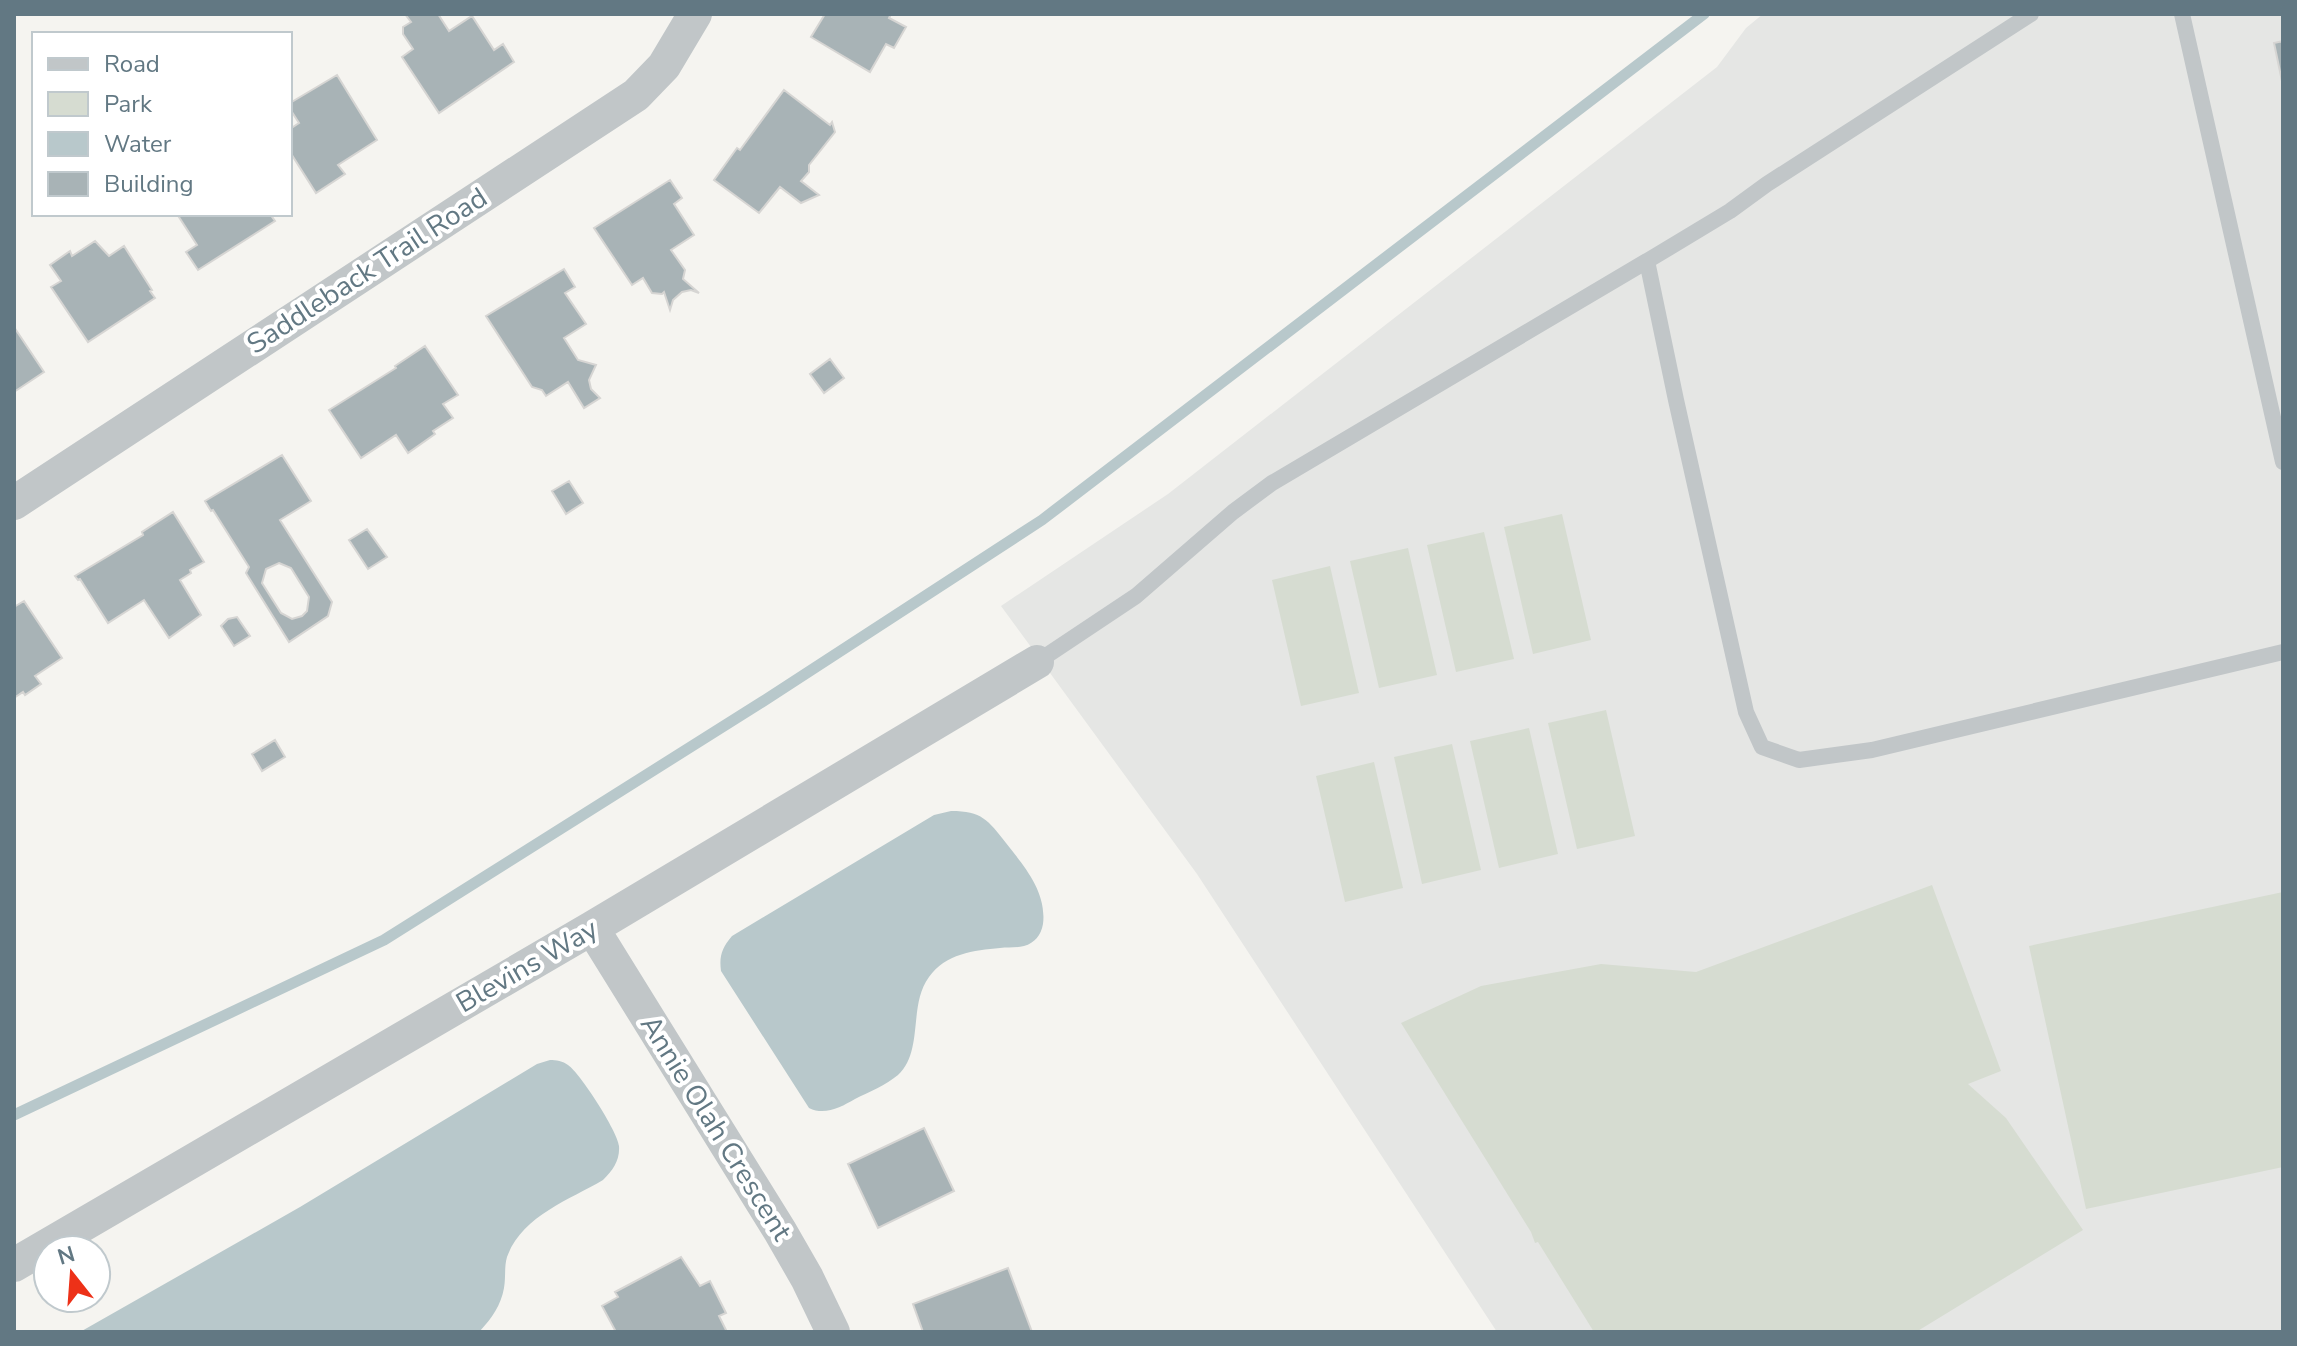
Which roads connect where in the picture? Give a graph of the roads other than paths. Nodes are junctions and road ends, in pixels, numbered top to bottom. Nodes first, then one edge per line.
1 (695, 14) edge
2 (2031, 14) edge
3 (2182, 14) edge
4 (1647, 261) junction
5 (2283, 462) edge
6 (14, 503) edge
7 (2283, 652) edge
8 (1037, 662) joint
9 (592, 928) junction
10 (14, 1265) edge
11 (833, 1332) edge

1 - 6 street, Saddleback Trail Road
2 - 4 lane
3 - 5 lane
4 - 7 lane
4 - 8 lane
8 - 9 street, Blevins Way
9 - 10 street, Blevins Way
9 - 11 street, Annie Olah Crescent

